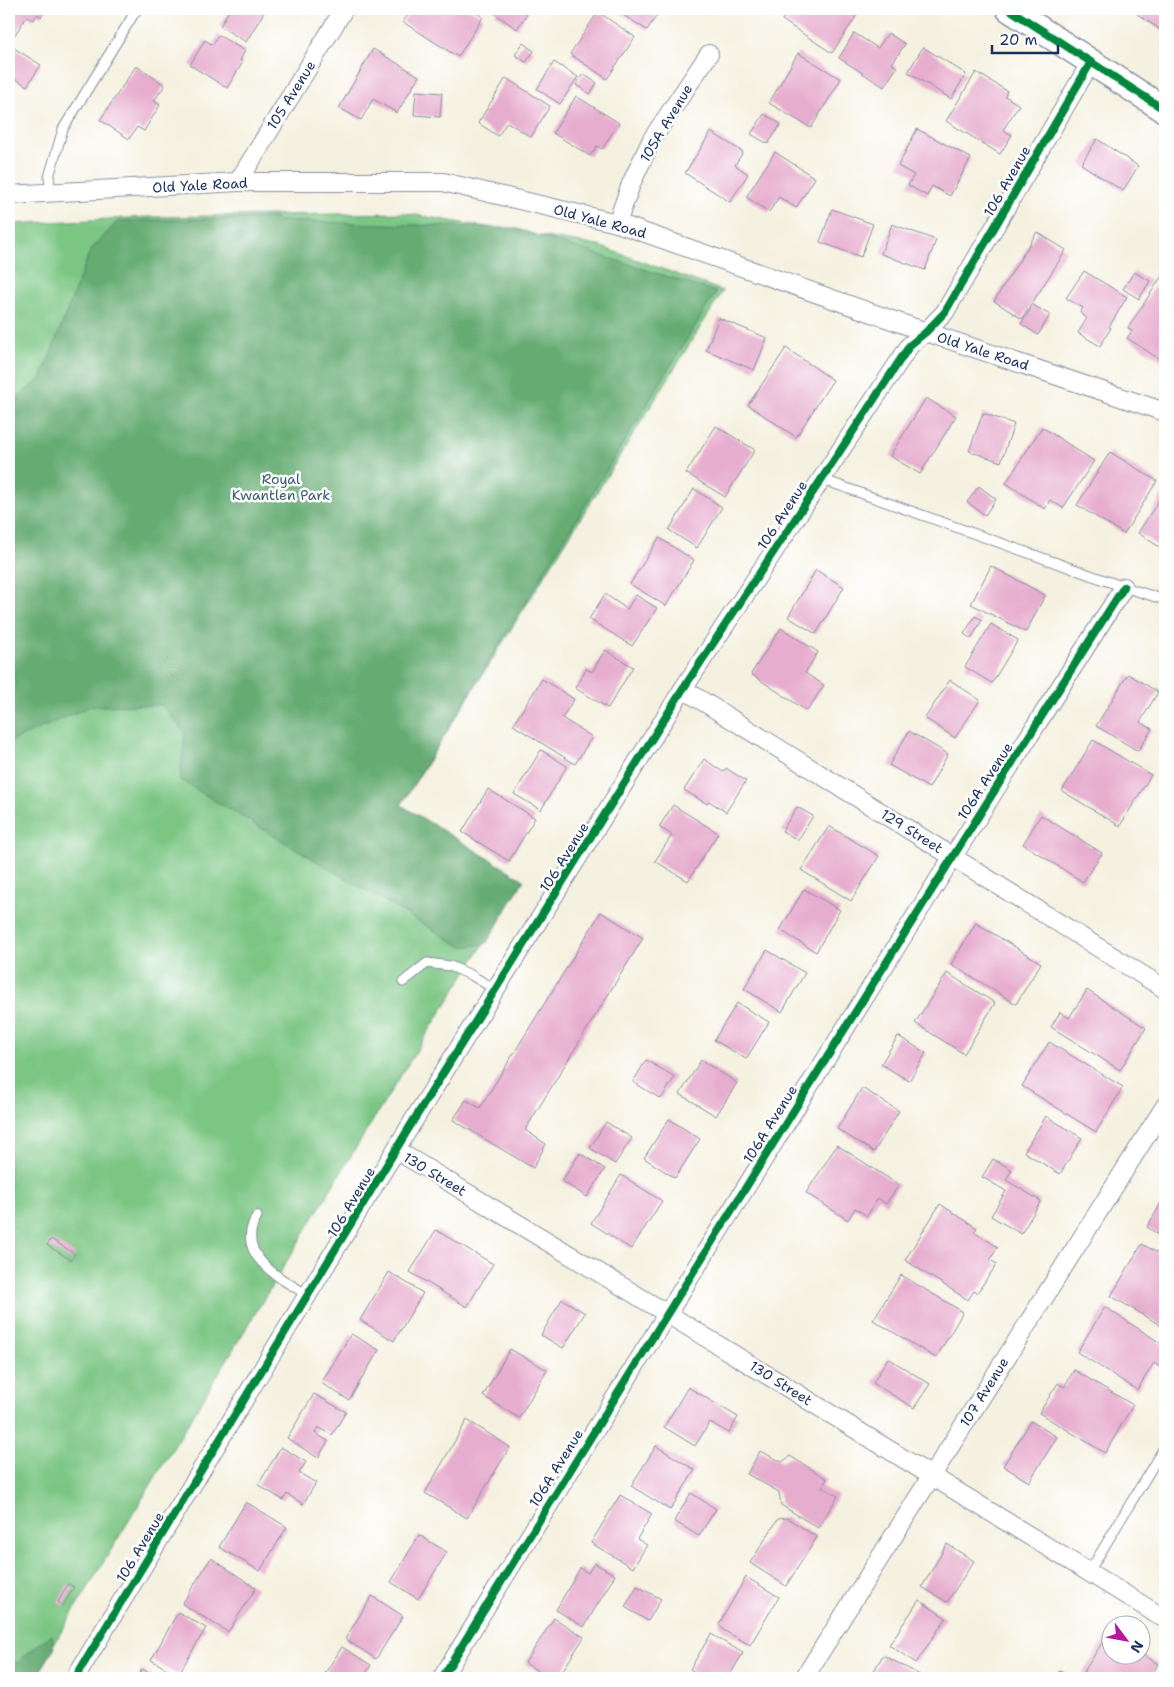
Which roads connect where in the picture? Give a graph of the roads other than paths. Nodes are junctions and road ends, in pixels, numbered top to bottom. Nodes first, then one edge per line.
1 (138, 9) edge
2 (344, 9) edge
3 (1009, 9) edge
4 (709, 54) dead end
5 (1091, 62) junction
6 (1165, 110) edge
7 (238, 182) junction
8 (51, 193) junction
9 (9, 195) edge
10 (617, 222) junction
11 (926, 332) junction
12 (1165, 412) edge
13 (821, 479) junction
14 (1124, 587) junction
15 (1165, 600) edge
16 (683, 689) junction
17 (952, 856) junction
18 (404, 982) dead end
19 (1165, 989) edge
20 (496, 990) junction
21 (1165, 1106) edge
22 (396, 1150) junction
23 (257, 1216) dead end
24 (308, 1295) junction
25 (666, 1313) junction
26 (1165, 1446) edge
27 (932, 1476) junction
28 (1089, 1572) junction
29 (1165, 1619) edge
30 (75, 1678) edge
31 (442, 1678) edge
32 (804, 1678) edge

1 - 8 lane
2 - 7 street, 105 Avenue
3 - 5 main road
4 - 10 street, 105A Avenue
5 - 6 main road
5 - 11 street, 106 Avenue
7 - 8 street, Old Yale Road
7 - 10 street, Old Yale Road
8 - 9 street, Old Yale Road
10 - 11 street, Old Yale Road
11 - 12 street, Old Yale Road
11 - 13 street, 106 Avenue
13 - 14 lane
13 - 16 street, 106 Avenue
14 - 15 lane
14 - 17 street, 106A Avenue
16 - 17 street, 129 Street
16 - 20 street, 106 Avenue
17 - 19 street, 129 Street
17 - 25 street, 106A Avenue
18 - 20 lane
20 - 22 street, 106 Avenue
21 - 27 street, 107 Avenue
22 - 24 street, 106 Avenue
22 - 25 street, 130 Street
23 - 24 lane
24 - 30 street, 106 Avenue
25 - 27 street, 130 Street
25 - 31 street, 106A Avenue
26 - 28 lane
27 - 28 street, 130 Street
27 - 32 street, 107 Avenue
28 - 29 street, 130 Street

